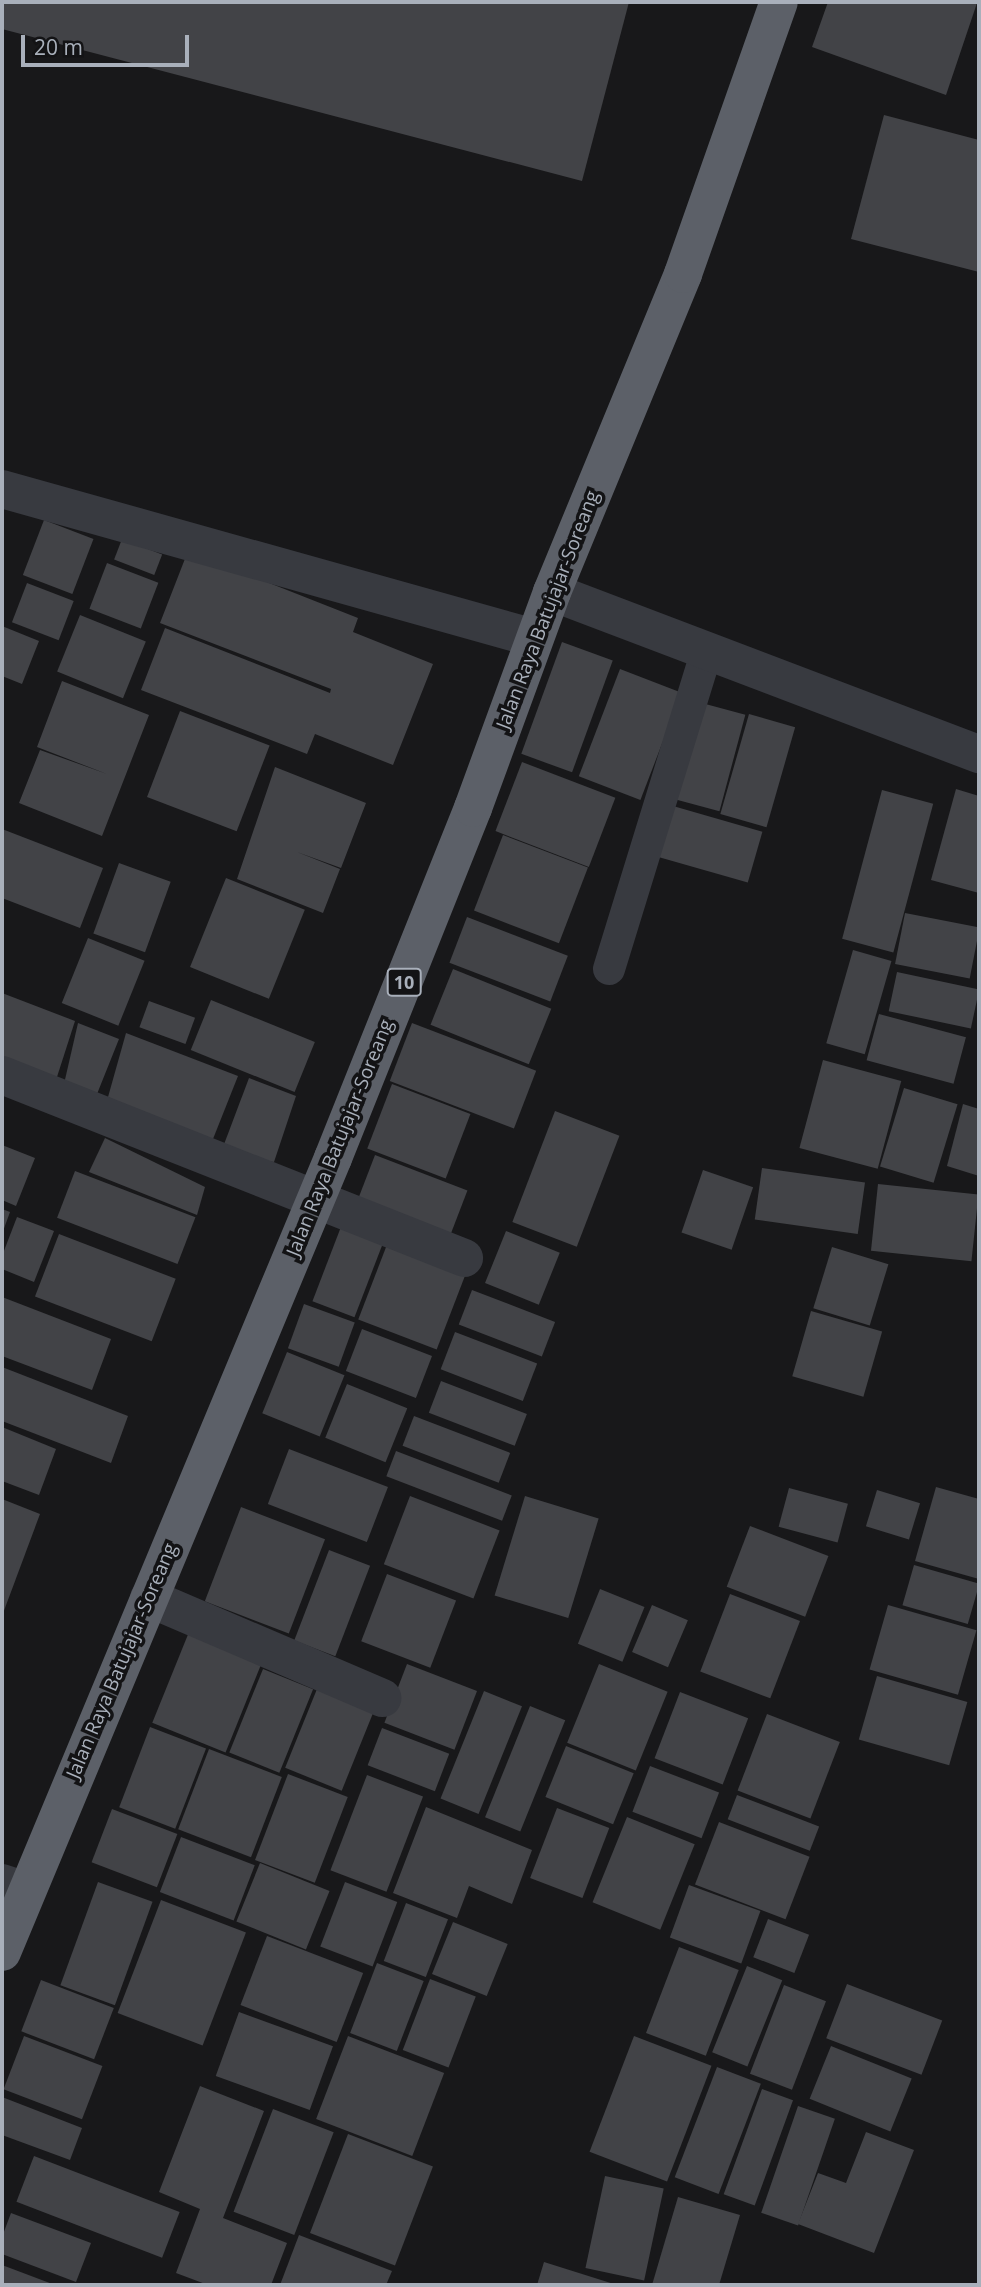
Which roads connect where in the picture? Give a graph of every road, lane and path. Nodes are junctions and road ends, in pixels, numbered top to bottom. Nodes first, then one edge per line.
1 (779, 2) edge
2 (2, 489) edge
3 (552, 592) junction
4 (534, 638) junction
5 (707, 651) junction
6 (979, 754) edge
7 (609, 969) dead end
8 (2, 1074) edge
9 (315, 1198) junction
10 (464, 1258) dead end
11 (149, 1598) junction
12 (382, 1698) dead end
13 (14, 1887) edge
14 (2, 1952) edge

1 - 3 highway, Jalan Raya Batujajar-Soreang / 10
2 - 4 street
3 - 4 highway, Jalan Raya Batujajar-Soreang / 10
3 - 5 street
4 - 9 highway, Jalan Raya Batujajar-Soreang / 10
5 - 6 street
5 - 7 lane
8 - 9 street
9 - 10 street
9 - 11 highway, Jalan Raya Batujajar-Soreang / 10
11 - 12 street
11 - 13 highway, Jalan Raya Batujajar-Soreang / 10
13 - 14 highway, Jalan Raya Batujajar-Soreang / 10

